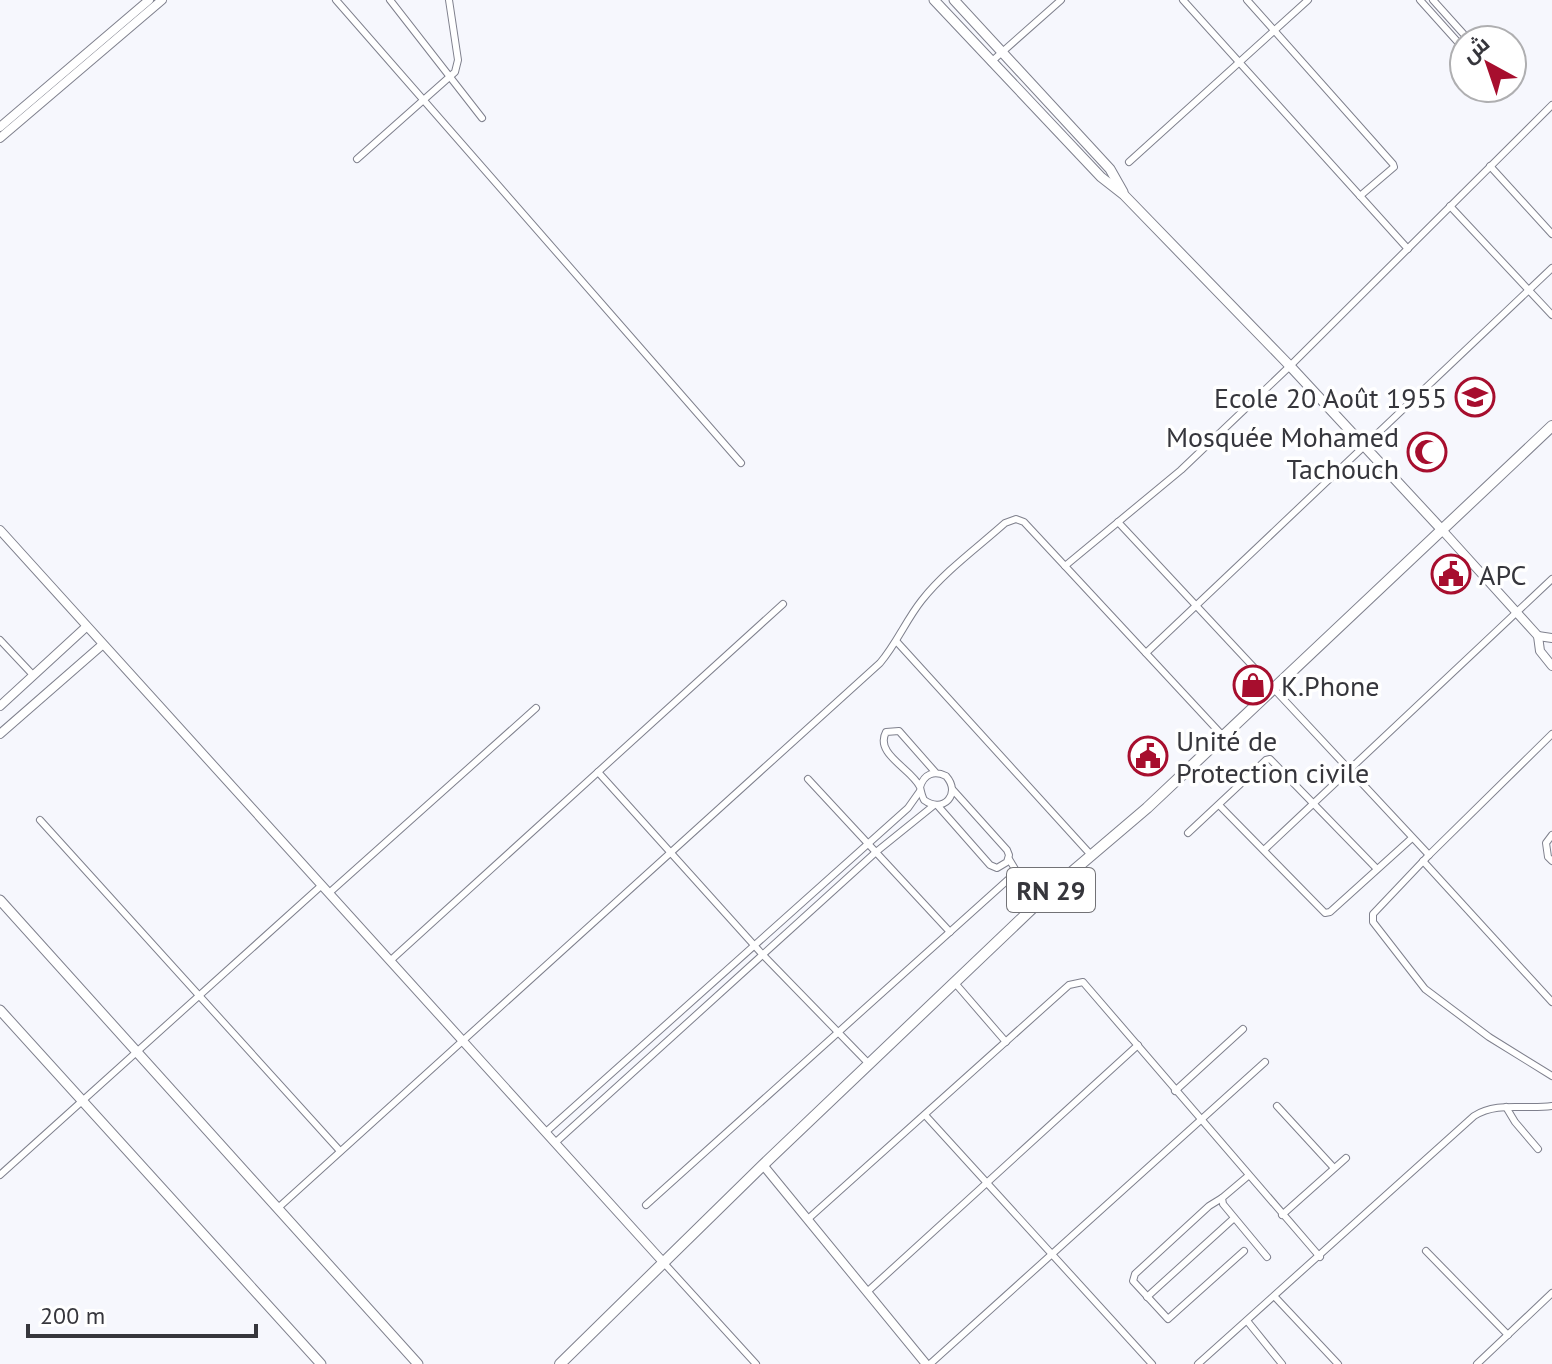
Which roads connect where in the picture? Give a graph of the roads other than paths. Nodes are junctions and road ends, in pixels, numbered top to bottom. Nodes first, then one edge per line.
1 (149, 0) edge
2 (162, 0) edge
3 (336, 0) edge
4 (390, 0) edge
5 (449, 0) edge
6 (934, 0) edge
7 (954, 0) edge
8 (1061, 0) edge
9 (1183, 0) edge
10 (1247, 0) edge
11 (1308, 0) edge
12 (1420, 0) edge
13 (1433, 0) edge
14 (1455, 24) edge
15 (1274, 31) junction
16 (1448, 31) edge
17 (1002, 52) junction
18 (991, 62) junction
19 (1239, 62) junction
20 (450, 78) junction
21 (424, 99) junction
22 (1552, 106) edge
23 (482, 118) dead end
24 (0, 127) edge
25 (0, 138) edge
26 (357, 159) dead end
27 (1129, 162) dead end
28 (1490, 166) junction
29 (1124, 195) junction
30 (1360, 196) junction
31 (1450, 206) junction
32 (1552, 234) edge
33 (1408, 249) junction
34 (1552, 268) edge
35 (1529, 290) junction
36 (1552, 315) edge
37 (1290, 366) junction
38 (1552, 426) edge
39 (1365, 447) junction
40 (741, 463) dead end
41 (1118, 522) junction
42 (0, 530) edge
43 (1443, 531) junction
44 (1065, 566) junction
45 (1552, 579) edge
46 (783, 604) dead end
47 (1196, 607) junction
48 (1516, 612) junction
49 (86, 627) junction
50 (1538, 636) junction
51 (1552, 638) edge
52 (0, 640) edge
53 (897, 642) junction
54 (102, 645) junction
55 (1146, 653) junction
56 (1552, 666) edge
57 (33, 675) junction
58 (1272, 690) junction
59 (0, 706) edge
60 (536, 708) dead end
61 (0, 734) edge
62 (1552, 734) edge
63 (1223, 736) junction
64 (1348, 769) junction
65 (598, 772) junction
66 (936, 773) junction
67 (808, 779) dead end
68 (920, 789) junction
69 (953, 790) junction
70 (1314, 802) junction
71 (1219, 805) junction
72 (935, 806) junction
73 (40, 820) dead end
74 (1188, 833) dead end
75 (1552, 835) edge
76 (1412, 838) junction
77 (868, 843) junction
78 (1264, 850) junction
79 (670, 851) junction
80 (876, 852) junction
81 (1091, 856) junction
82 (1426, 858) junction
83 (1009, 859) junction
84 (1552, 861) edge
85 (1377, 869) junction
86 (326, 889) junction
87 (0, 900) edge
88 (950, 932) junction
89 (755, 946) junction
90 (763, 955) junction
91 (391, 960) junction
92 (955, 983) junction
93 (199, 996) junction
94 (1552, 1002) edge
95 (0, 1010) edge
96 (1243, 1029) dead end
97 (838, 1032) junction
98 (463, 1039) junction
99 (1006, 1042) junction
100 (1138, 1045) junction
101 (137, 1052) junction
102 (633, 1056) junction
103 (1265, 1062) dead end
104 (869, 1064) junction
105 (642, 1067) junction
106 (1552, 1076) edge
107 (1175, 1091) junction
108 (82, 1101) junction
109 (1277, 1106) dead end
110 (1552, 1106) edge
111 (1506, 1107) junction
112 (925, 1115) junction
113 (1200, 1120) junction
114 (547, 1131) junction
115 (556, 1142) junction
116 (1538, 1149) dead end
117 (340, 1151) junction
118 (1346, 1158) dead end
119 (763, 1165) junction
120 (1334, 1168) junction
121 (0, 1175) edge
122 (1248, 1176) junction
123 (987, 1181) junction
124 (1222, 1198) junction
125 (646, 1205) dead end
126 (278, 1208) junction
127 (1282, 1215) junction
128 (808, 1219) junction
129 (1233, 1219) junction
130 (1244, 1251) dead end
131 (1426, 1251) dead end
132 (1052, 1252) junction
133 (1267, 1257) dead end
134 (1320, 1257) junction
135 (663, 1262) junction
136 (867, 1292) junction
137 (1552, 1293) edge
138 (1147, 1297) junction
139 (1275, 1297) junction
140 (1248, 1322) junction
141 (1508, 1335) junction
142 (939, 1356) junction
143 (321, 1364) edge
144 (418, 1364) edge
145 (560, 1364) edge
146 (756, 1364) edge
147 (928, 1364) edge
148 (947, 1364) edge
149 (1152, 1364) edge
150 (1198, 1364) edge
151 (1282, 1364) edge
152 (1338, 1364) edge
153 (1477, 1364) edge

1 - 24 street
2 - 25 street
3 - 21 street
4 - 20 street
5 - 20 street
6 - 18 main road
7 - 17 main road
8 - 17 street
9 - 19 street
10 - 15 street
11 - 15 street
12 - 16 street
13 - 14 street
15 - 19 street
15 - 30 street
17 - 18 street
17 - 29 main road
18 - 29 main road
19 - 27 street
19 - 30 street
20 - 21 street
20 - 23 street
21 - 26 street
21 - 40 street
22 - 28 street
28 - 31 street
28 - 32 street
29 - 37 main road
30 - 33 street
31 - 33 street
31 - 35 street
33 - 37 street
34 - 35 street
35 - 36 street
35 - 39 street
37 - 39 main road
37 - 41 street
38 - 43 main road, RN 29
39 - 43 main road
39 - 47 street
41 - 44 street
41 - 47 street
42 - 49 street
43 - 48 street
43 - 58 main road, RN 29
44 - 53 street
44 - 55 street
45 - 48 street
46 - 65 street
47 - 55 street
47 - 58 street
48 - 50 street
48 - 64 street
49 - 54 street
49 - 57 street
50 - 51 street
50 - 56 street
52 - 57 street
53 - 79 street
53 - 81 street
54 - 61 street
54 - 86 street
55 - 63 street
57 - 59 street
58 - 63 main road, RN 29
58 - 64 street
60 - 86 street
62 - 82 street
63 - 81 main road, RN 29
64 - 70 street
64 - 76 street
65 - 79 street
65 - 91 street
66 - 68 street
66 - 68 street
66 - 69 street
67 - 77 street
68 - 72 street
68 - 77 street
69 - 72 street
69 - 83 street
70 - 71 street
70 - 78 street
70 - 85 street
71 - 74 street
71 - 78 street
72 - 80 street
72 - 83 street
73 - 93 street
75 - 84 street
76 - 82 street
76 - 85 street
77 - 80 street
77 - 89 street
78 - 85 street
79 - 89 street
79 - 98 street
80 - 88 street
80 - 90 street
81 - 92 main road, RN 29
82 - 94 street
82 - 106 street
83 - 88 street
86 - 91 street
86 - 93 street
87 - 101 main road
88 - 97 street
89 - 90 street
89 - 102 street
90 - 97 street
90 - 105 street
91 - 98 street
92 - 99 street
92 - 104 main road, RN 29
93 - 101 street
93 - 117 street
95 - 108 main road
96 - 107 street
97 - 104 street
97 - 125 street
98 - 114 street
98 - 117 street
99 - 100 street
99 - 112 street
100 - 107 street
100 - 123 street
101 - 108 street
101 - 126 main road
102 - 105 street
102 - 114 street
103 - 113 street
104 - 119 main road, RN 29
105 - 115 street
107 - 113 street
108 - 121 street
108 - 143 main road
109 - 120 street
110 - 111 street
111 - 116 street
111 - 134 street
112 - 123 street
112 - 128 street
113 - 122 street
113 - 132 street
114 - 115 street
115 - 135 street
117 - 126 street
118 - 120 street
119 - 128 street
119 - 135 main road, RN 29
120 - 127 street
122 - 124 street
122 - 127 street
123 - 132 street
123 - 136 street
124 - 129 street
124 - 138 street
126 - 144 main road
127 - 134 street
128 - 136 street
129 - 133 street
129 - 138 street
130 - 138 street
131 - 141 street
132 - 142 street
132 - 149 street
134 - 139 street
135 - 145 main road, RN 29
135 - 146 street
136 - 147 street
137 - 141 street
139 - 140 street
139 - 152 street
140 - 150 street
140 - 151 street
141 - 153 street
142 - 147 street
142 - 148 street

